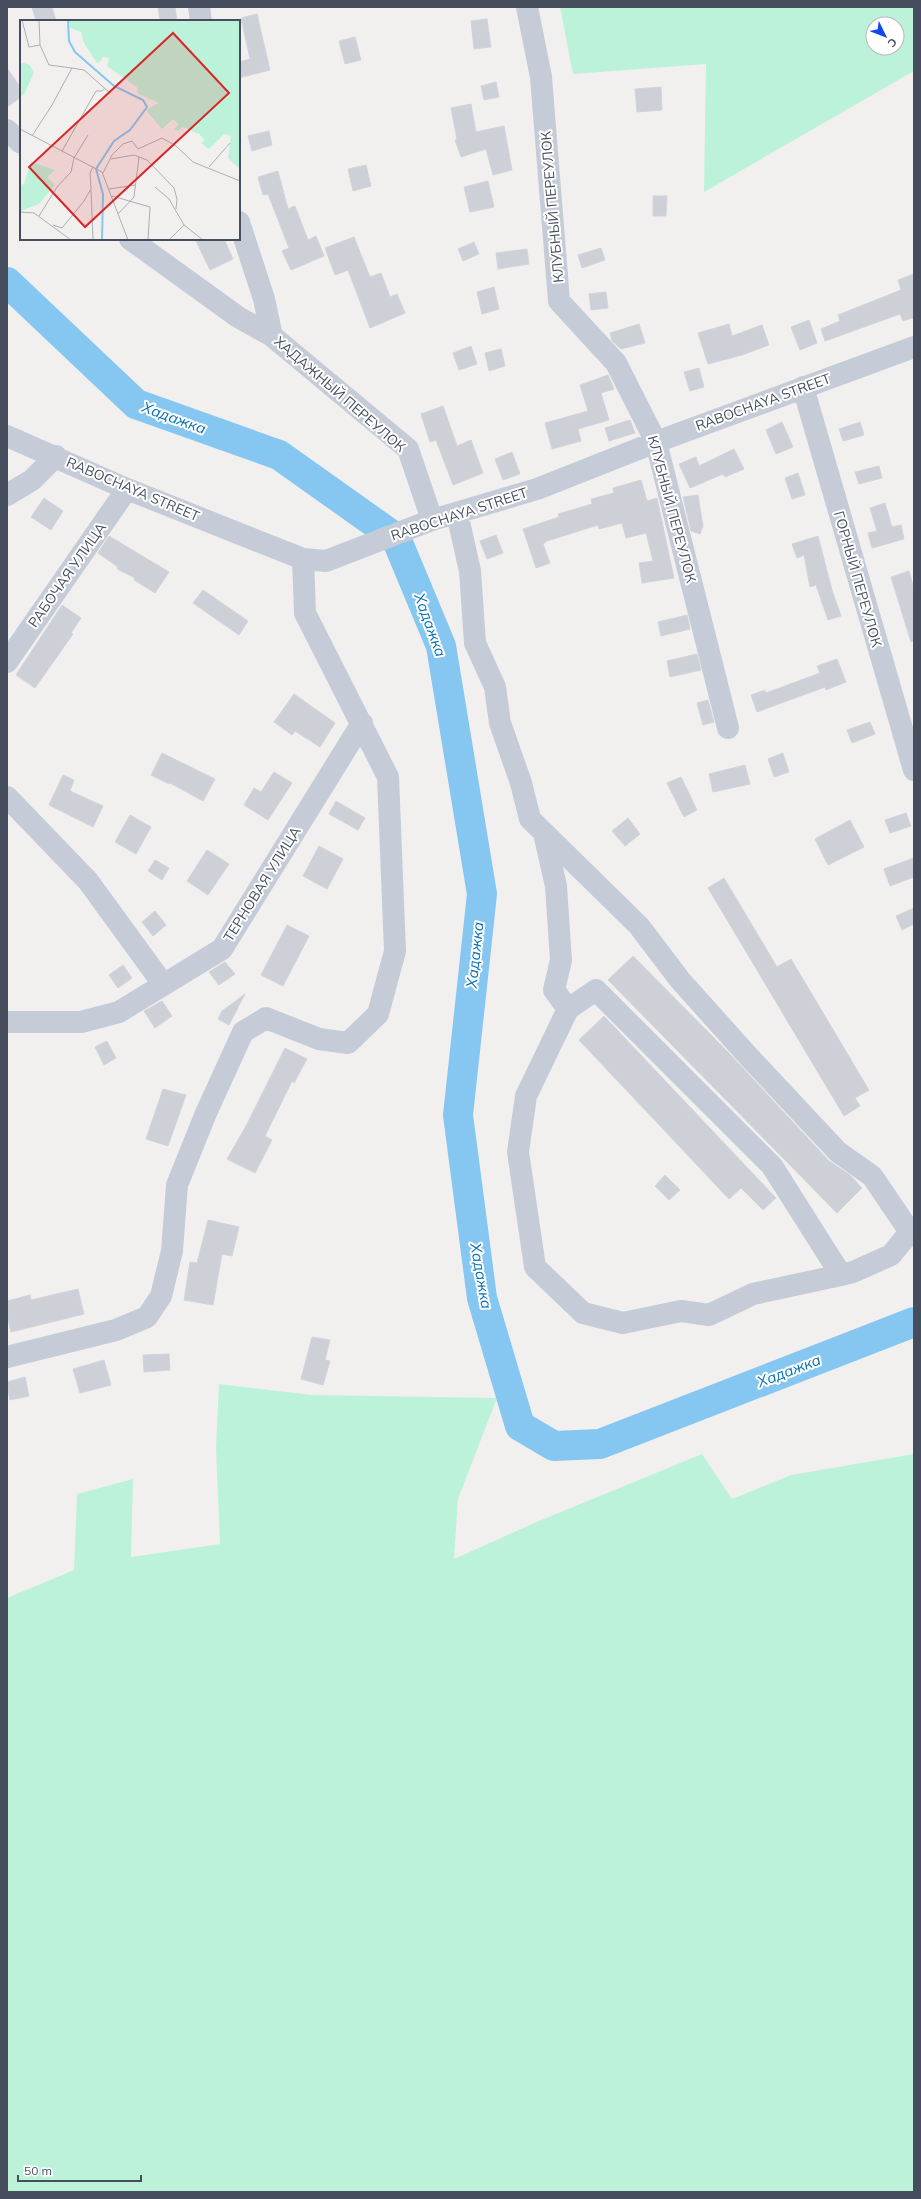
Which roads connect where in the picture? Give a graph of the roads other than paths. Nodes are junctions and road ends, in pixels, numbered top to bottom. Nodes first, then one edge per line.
1 (198, 7) edge
2 (527, 7) edge
3 (201, 20) edge
4 (7, 130) edge
5 (20, 142) edge
6 (240, 225) edge
7 (131, 240) edge
8 (272, 336) junction
9 (914, 347) edge
10 (803, 387) junction
11 (7, 436) edge
12 (656, 442) junction
13 (56, 456) junction
14 (127, 489) junction
15 (7, 495) edge
16 (457, 512) junction
17 (432, 520) junction
18 (304, 559) junction
19 (7, 662) edge
20 (362, 724) junction
21 (728, 728) dead end
22 (914, 770) edge
23 (7, 797) edge
24 (544, 833) junction
25 (163, 984) junction
26 (568, 1009) junction
27 (7, 1022) edge
28 (912, 1232) edge
29 (841, 1274) junction
30 (7, 1357) edge

1 - 3 street
2 - 12 street, КЛУБНЫЙ ПЕРЕУЛОК
4 - 5 street
6 - 8 street, ХАДАЖНЫЙ ПЕРЕУЛОК
7 - 8 street
8 - 17 street, ХАДАЖНЫЙ ПЕРЕУЛОК
9 - 10 street, RABOCHAYA STREET
10 - 12 street, RABOCHAYA STREET
10 - 22 street, ГОРНЫЙ ПЕРЕУЛОК
11 - 13 street, RABOCHAYA STREET
12 - 16 street, RABOCHAYA STREET
12 - 21 street, КЛУБНЫЙ ПЕРЕУЛОК
13 - 14 street, RABOCHAYA STREET
13 - 15 street
14 - 18 street, RABOCHAYA STREET
14 - 19 street, РАБОЧАЯ УЛИЦА
16 - 17 street, RABOCHAYA STREET
16 - 24 street
17 - 18 street, RABOCHAYA STREET
18 - 20 street
20 - 25 street, ТЕРНОВАЯ УЛИЦА
20 - 30 street
23 - 25 street
24 - 26 street
24 - 28 street
25 - 27 street, ТЕРНОВАЯ УЛИЦА
26 - 29 street
26 - 29 street
28 - 29 street

